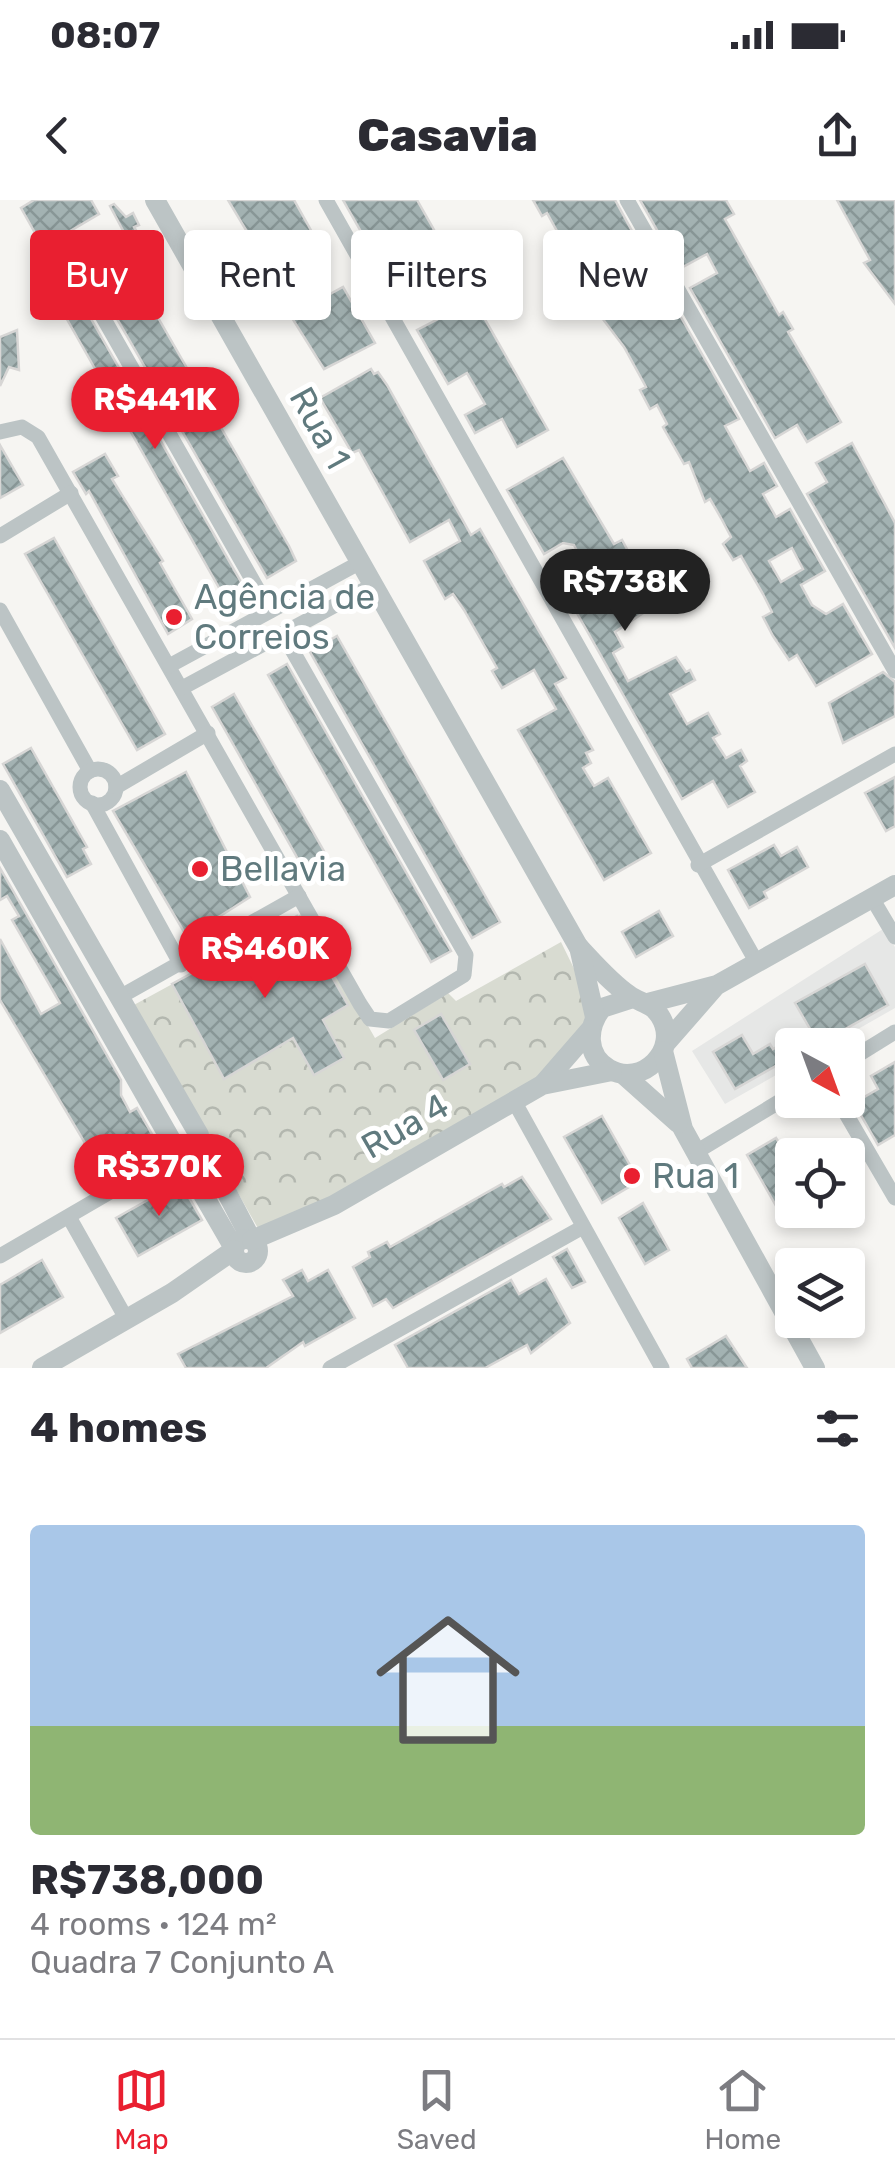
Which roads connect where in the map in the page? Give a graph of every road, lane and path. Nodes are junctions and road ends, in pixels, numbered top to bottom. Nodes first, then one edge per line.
1 (326, 200) edge
2 (627, 200) edge
3 (155, 201) edge
4 (104, 320) edge
5 (0, 432) edge
6 (71, 494) junction
7 (0, 536) edge
8 (359, 563) junction
9 (371, 586) junction
10 (312, 589) junction
11 (0, 610) edge
12 (270, 611) junction
13 (324, 612) junction
14 (283, 634) junction
15 (200, 649) junction
16 (169, 666) junction
17 (895, 671) edge
18 (212, 672) junction
19 (182, 688) junction
20 (208, 733) junction
21 (895, 754) edge
22 (90, 771) junction
23 (116, 787) junction
24 (0, 790) edge
25 (92, 803) junction
26 (0, 840) edge
27 (698, 865) junction
28 (43, 866) junction
29 (22, 880) junction
30 (895, 885) edge
31 (58, 892) junction
32 (300, 896) junction
33 (872, 898) junction
34 (37, 905) junction
35 (895, 937) edge
36 (578, 946) junction
37 (756, 963) junction
38 (180, 965) junction
39 (717, 985) junction
40 (118, 998) junction
41 (640, 1001) junction
42 (593, 1024) junction
43 (895, 1032) edge
44 (665, 1047) junction
45 (865, 1051) edge
46 (617, 1072) junction
47 (542, 1085) junction
48 (514, 1101) junction
49 (775, 1104) edge
50 (848, 1118) edge
51 (682, 1128) junction
52 (201, 1141) junction
53 (696, 1152) junction
54 (178, 1153) junction
55 (895, 1198) edge
56 (68, 1217) junction
57 (583, 1227) junction
58 (245, 1248) junction
59 (0, 1256) edge
60 (127, 1320) junction
61 (42, 1368) edge
62 (330, 1368) edge
63 (662, 1368) edge
64 (815, 1368) edge

1 - 27 street
2 - 17 street
3 - 8 street, Rua 1
4 - 12 street
5 - 6 street
6 - 7 street
6 - 16 street
8 - 9 street, Rua 1
8 - 10 street
9 - 13 street
9 - 36 street, Rua 1
10 - 12 street
10 - 13 street
11 - 22 street
12 - 15 street
13 - 14 street
14 - 18 street
14 - 32 street
15 - 16 street
15 - 18 street
16 - 19 street
18 - 19 street
19 - 20 street
20 - 23 street
20 - 32 street
21 - 27 street
22 - 23 street
22 - 25 street
23 - 25 street
24 - 28 street
25 - 38 street
26 - 29 street
27 - 37 street
28 - 29 street
28 - 31 street
29 - 34 street
30 - 33 street
31 - 34 street
31 - 40 street
32 - 38 street
33 - 35 street
33 - 37 street
34 - 54 street
36 - 41 street
36 - 42 street
37 - 39 street
38 - 40 street
39 - 41 street
39 - 44 street
40 - 52 street
41 - 42 street
41 - 44 street
42 - 46 street
42 - 47 street
43 - 45 street
44 - 46 street
44 - 51 street
46 - 47 street
46 - 51 street
47 - 48 street, Rua 4
48 - 57 street
48 - 58 street, Rua 4
49 - 53 street
50 - 55 street
51 - 53 street
52 - 54 street
52 - 58 street
53 - 64 street
54 - 56 street
54 - 58 street
56 - 59 street
56 - 60 street
57 - 62 street
57 - 63 street
58 - 60 street, Rua 4
60 - 61 street

